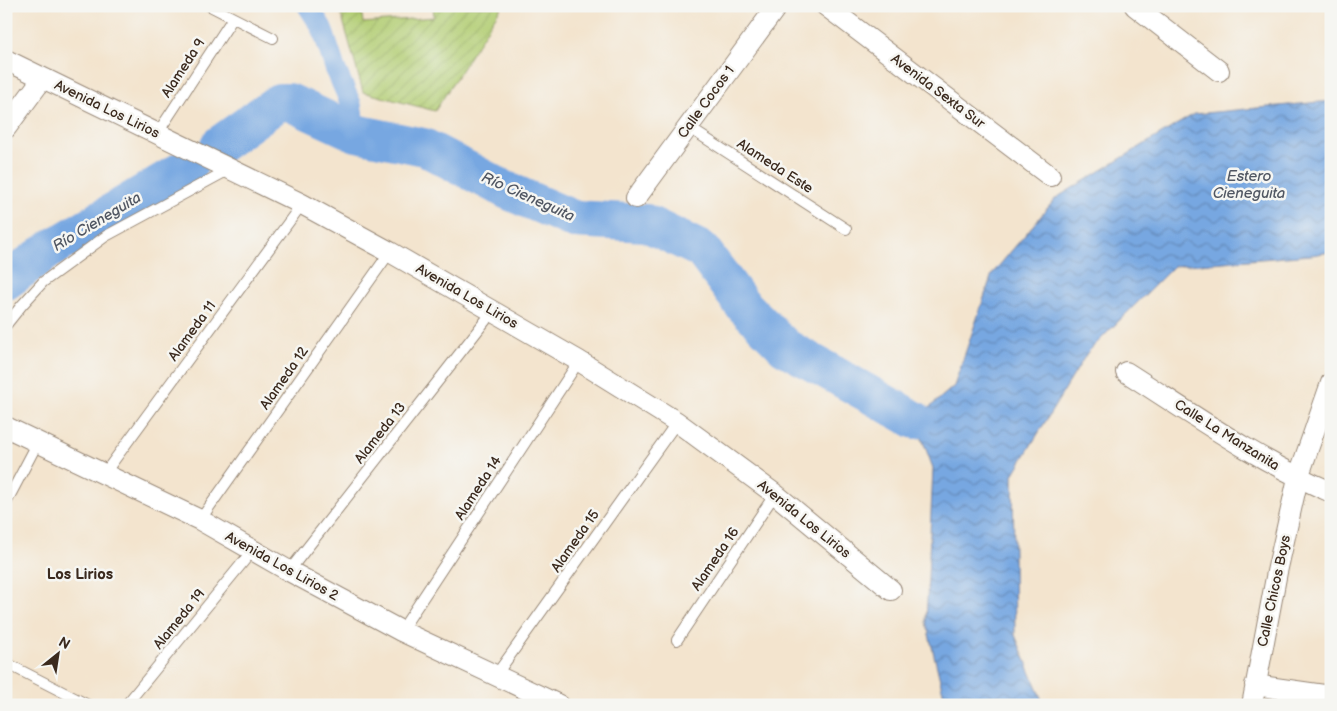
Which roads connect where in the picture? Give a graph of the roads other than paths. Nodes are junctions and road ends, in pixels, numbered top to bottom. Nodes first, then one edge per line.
1 (210, 6) edge
2 (777, 6) edge
3 (826, 6) edge
4 (1134, 6) edge
5 (233, 18) junction
6 (273, 38) dead end
7 (6, 60) edge
8 (1219, 71) dead end
9 (43, 78) junction
10 (688, 127) junction
11 (6, 128) edge
12 (157, 134) junction
13 (231, 168) junction
14 (1050, 176) dead end
15 (636, 198) dead end
16 (302, 204) junction
17 (846, 229) dead end
18 (390, 252) junction
19 (493, 311) junction
20 (6, 326) edge
21 (579, 361) junction
22 (1126, 372) dead end
23 (1331, 383) edge
24 (676, 422) junction
25 (6, 427) edge
26 (38, 442) junction
27 (104, 474) junction
28 (1298, 478) junction
29 (1331, 492) edge
30 (775, 494) junction
31 (6, 504) edge
32 (200, 520) junction
33 (253, 550) junction
34 (289, 571) junction
35 (891, 590) dead end
36 (401, 631) junction
37 (677, 640) dead end
38 (6, 663) edge
39 (496, 675) junction
40 (1255, 685) junction
41 (1331, 696) edge
42 (88, 705) edge
43 (126, 705) edge
44 (559, 705) edge
45 (1252, 705) edge

1 - 5 lane
2 - 10 street, Calle Cocos 1
3 - 14 street, Avenida Sexta Sur
4 - 8 street
5 - 6 lane
5 - 12 lane, Alameda 9
7 - 9 street, Avenida Los Lirios
9 - 11 street
9 - 12 street, Avenida Los Lirios
10 - 15 street, Calle Cocos 1
10 - 17 lane, Alameda Este
12 - 13 street, Avenida Los Lirios
13 - 16 street, Avenida Los Lirios
13 - 20 lane
16 - 18 street, Avenida Los Lirios
16 - 27 lane, Alameda 11
18 - 19 street, Avenida Los Lirios
18 - 32 lane, Alameda 12
19 - 21 street, Avenida Los Lirios
19 - 34 lane, Alameda 13
21 - 24 street, Avenida Los Lirios
21 - 36 lane, Alameda 14
22 - 28 street, Calle La Manzanita
23 - 28 street, Calle Chicos Boys
24 - 30 street, Avenida Los Lirios
24 - 39 lane, Alameda 15
25 - 26 street, Avenida Los Lirios 2
26 - 27 street, Avenida Los Lirios 2
26 - 31 lane
27 - 32 street, Avenida Los Lirios 2
28 - 29 street, Calle La Manzanita
28 - 40 street, Calle Chicos Boys
30 - 35 street, Avenida Los Lirios
30 - 37 lane, Alameda 16
32 - 33 street, Avenida Los Lirios 2
33 - 34 street, Avenida Los Lirios 2
33 - 43 lane, Alameda 19
34 - 36 street, Avenida Los Lirios 2
36 - 39 street, Avenida Los Lirios 2
38 - 42 lane
39 - 44 street, Avenida Los Lirios 2
40 - 41 street
40 - 45 street, Calle Chicos Boys

